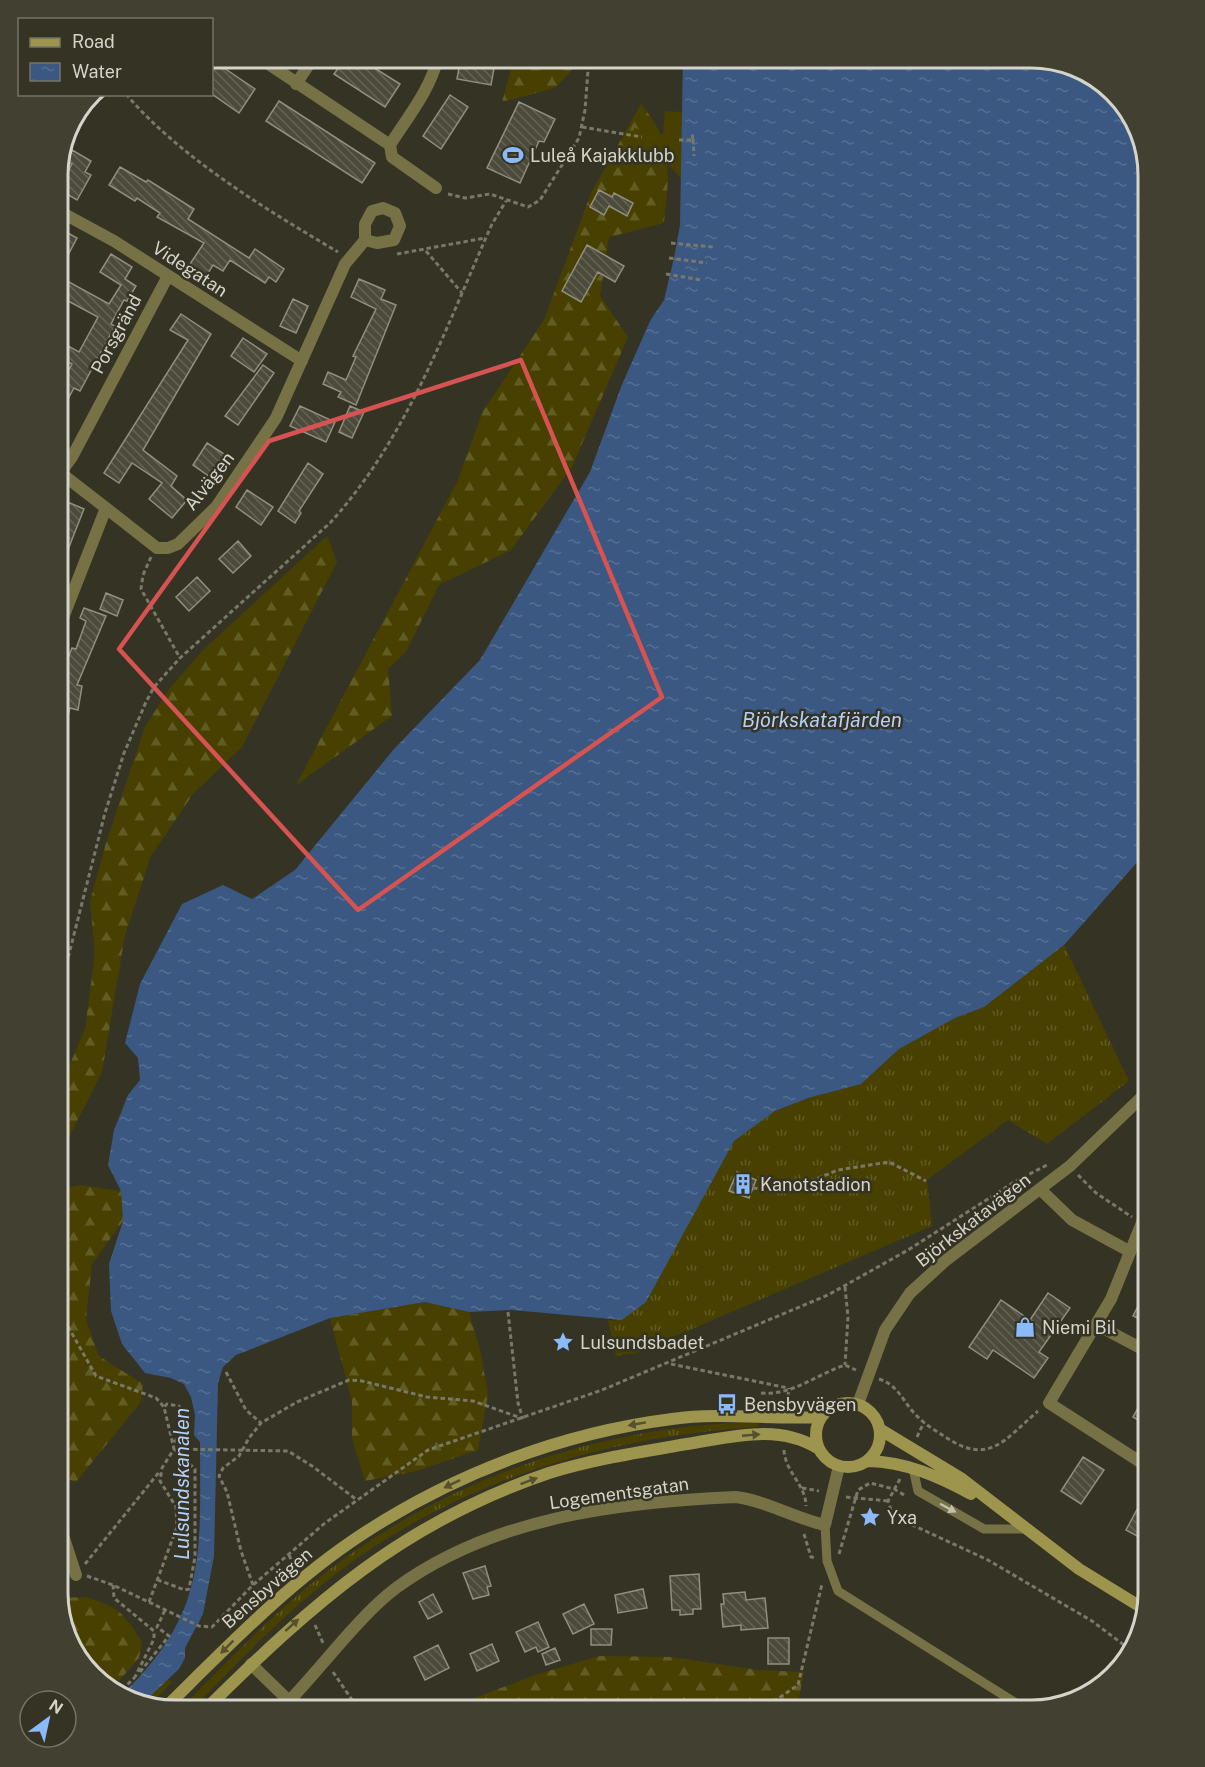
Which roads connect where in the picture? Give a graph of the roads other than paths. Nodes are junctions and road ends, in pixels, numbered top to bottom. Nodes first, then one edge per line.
1 (273, 68) edge
2 (307, 68) edge
3 (435, 68) edge
4 (296, 84) junction
5 (390, 145) junction
6 (436, 188) road end
7 (68, 216) edge
8 (365, 240) dead end
9 (168, 276) junction
10 (302, 361) junction
11 (68, 461) edge
12 (68, 478) edge
13 (106, 508) junction
14 (68, 605) edge
15 (1138, 1101) edge
16 (1041, 1190) junction
17 (1138, 1230) edge
18 (1129, 1251) junction
19 (1097, 1325) junction
20 (1138, 1347) edge
21 (858, 1404) junction
22 (821, 1417) junction
23 (881, 1430) junction
24 (819, 1449) junction
25 (868, 1461) junction
26 (1138, 1461) edge
27 (839, 1466) junction
28 (909, 1466) junction
29 (990, 1503) junction
30 (825, 1525) junction
31 (1024, 1529) junction
32 (68, 1551) edge
33 (76, 1575) road end
34 (1137, 1605) edge
35 (251, 1664) junction
36 (174, 1699) edge
37 (216, 1699) edge
38 (282, 1699) edge
39 (292, 1699) edge
40 (1011, 1700) edge

1 - 4 street
2 - 4 street
3 - 5 street
4 - 5 street
5 - 6 street
7 - 9 street, Videgatan
8 - 10 street, Alvägen
9 - 10 street, Videgatan
9 - 11 street, Porsgränd
10 - 13 street, Alvägen
12 - 13 street
13 - 14 street
15 - 16 street, Björkskatavägen
16 - 18 street
16 - 21 street, Björkskatavägen
17 - 18 street
18 - 19 street
19 - 20 street
19 - 26 street
21 - 22 main road
21 - 23 main road
22 - 24 main road
22 -> 36 main road, Bensbyvägen
23 - 25 main road
23 - 29 main road
24 - 27 main road
35 -> 24 main road
25 - 27 main road
25 - 28 main road
27 - 30 street
28 - 29 main road
28 -> 31 lane
29 - 31 main road
30 - 39 street, Logementsgatan
30 - 40 lane
31 - 34 main road
32 - 33 street
35 - 37 main road
35 - 38 street, Logementsgatan

